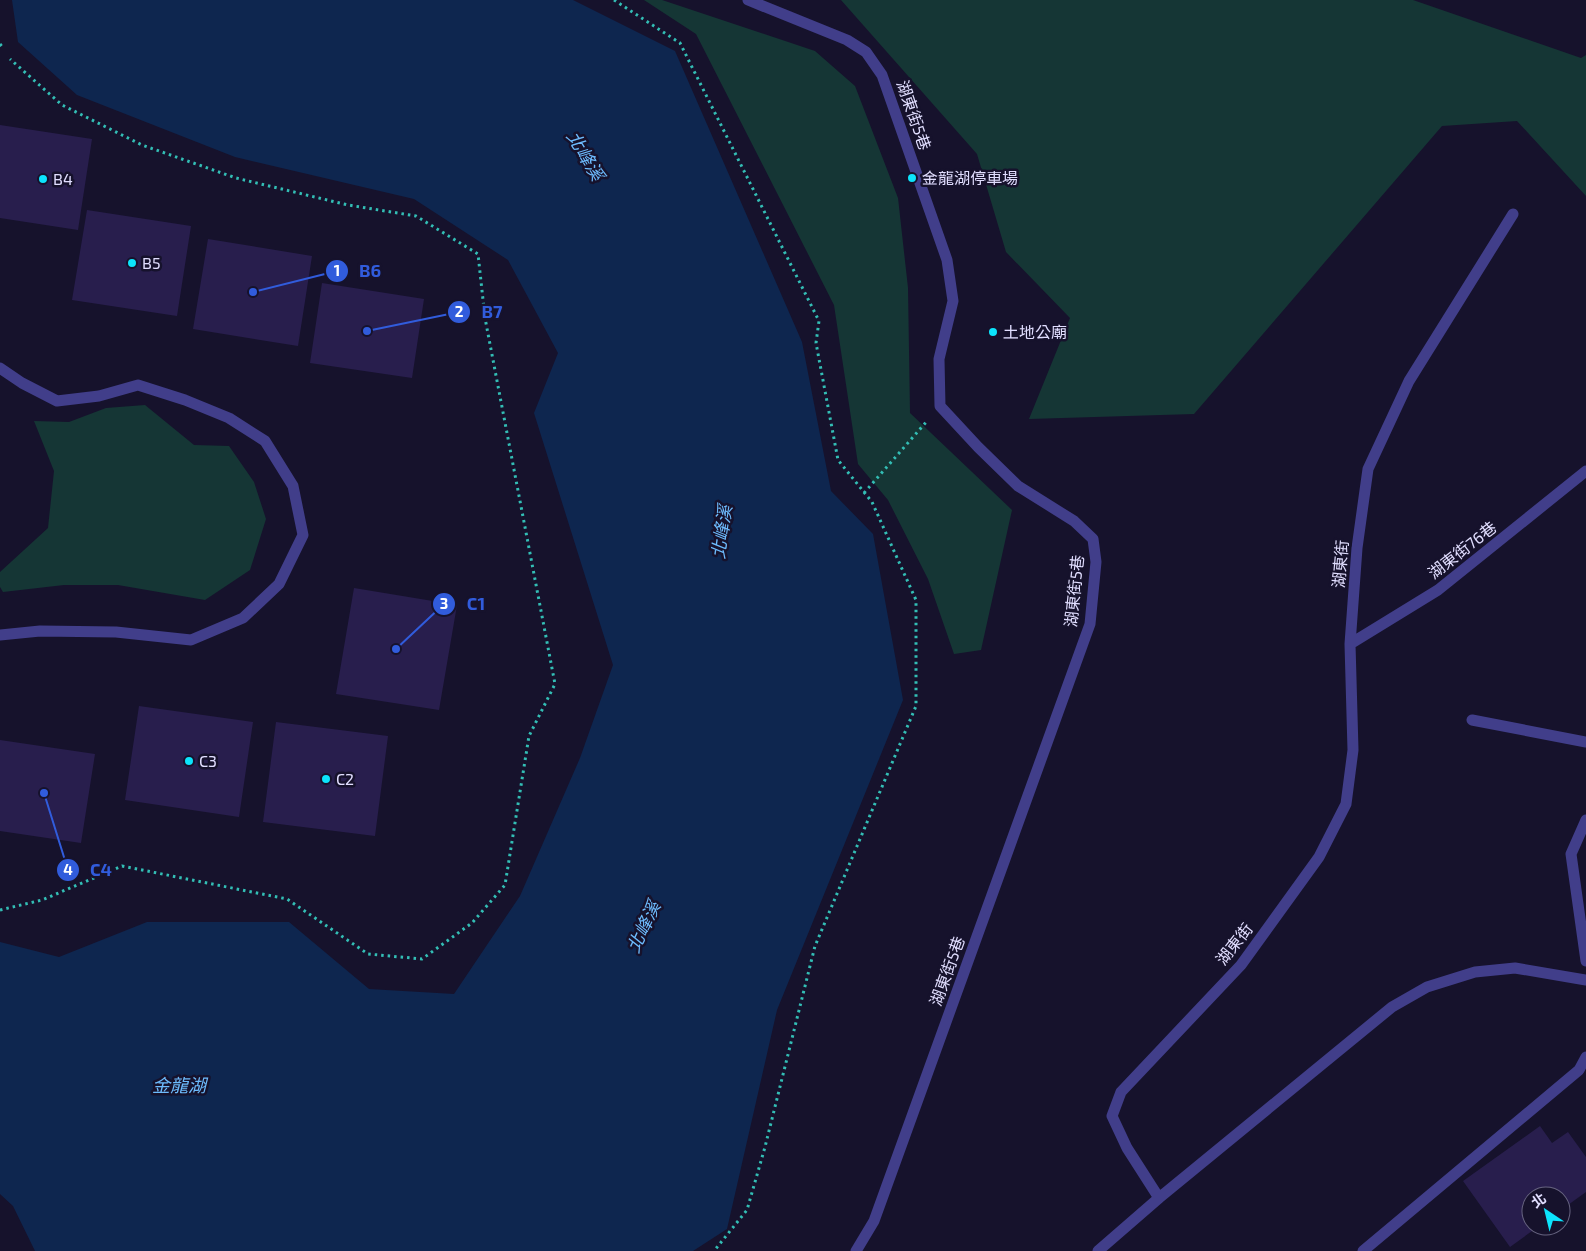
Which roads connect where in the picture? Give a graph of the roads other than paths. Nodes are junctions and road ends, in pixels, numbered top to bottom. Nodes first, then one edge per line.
1 (748, 0) edge
2 (1513, 214) dead end
3 (0, 368) edge
4 (1586, 471) edge
5 (0, 635) edge
6 (1350, 644) junction
7 (1472, 720) dead end
8 (1586, 742) edge
9 (1586, 820) edge
10 (1586, 961) edge
11 (1586, 980) edge
12 (1586, 1057) edge
13 (1159, 1198) junction
14 (856, 1251) edge
15 (1098, 1251) edge
16 (1363, 1251) edge

1 - 14 lane, 湖東街5巷
2 - 6 lane, 湖東街
3 - 5 lane
4 - 6 lane, 湖東街76巷
6 - 13 lane, 湖東街
7 - 8 lane
9 - 10 lane
11 - 13 lane
12 - 16 lane
13 - 15 lane

